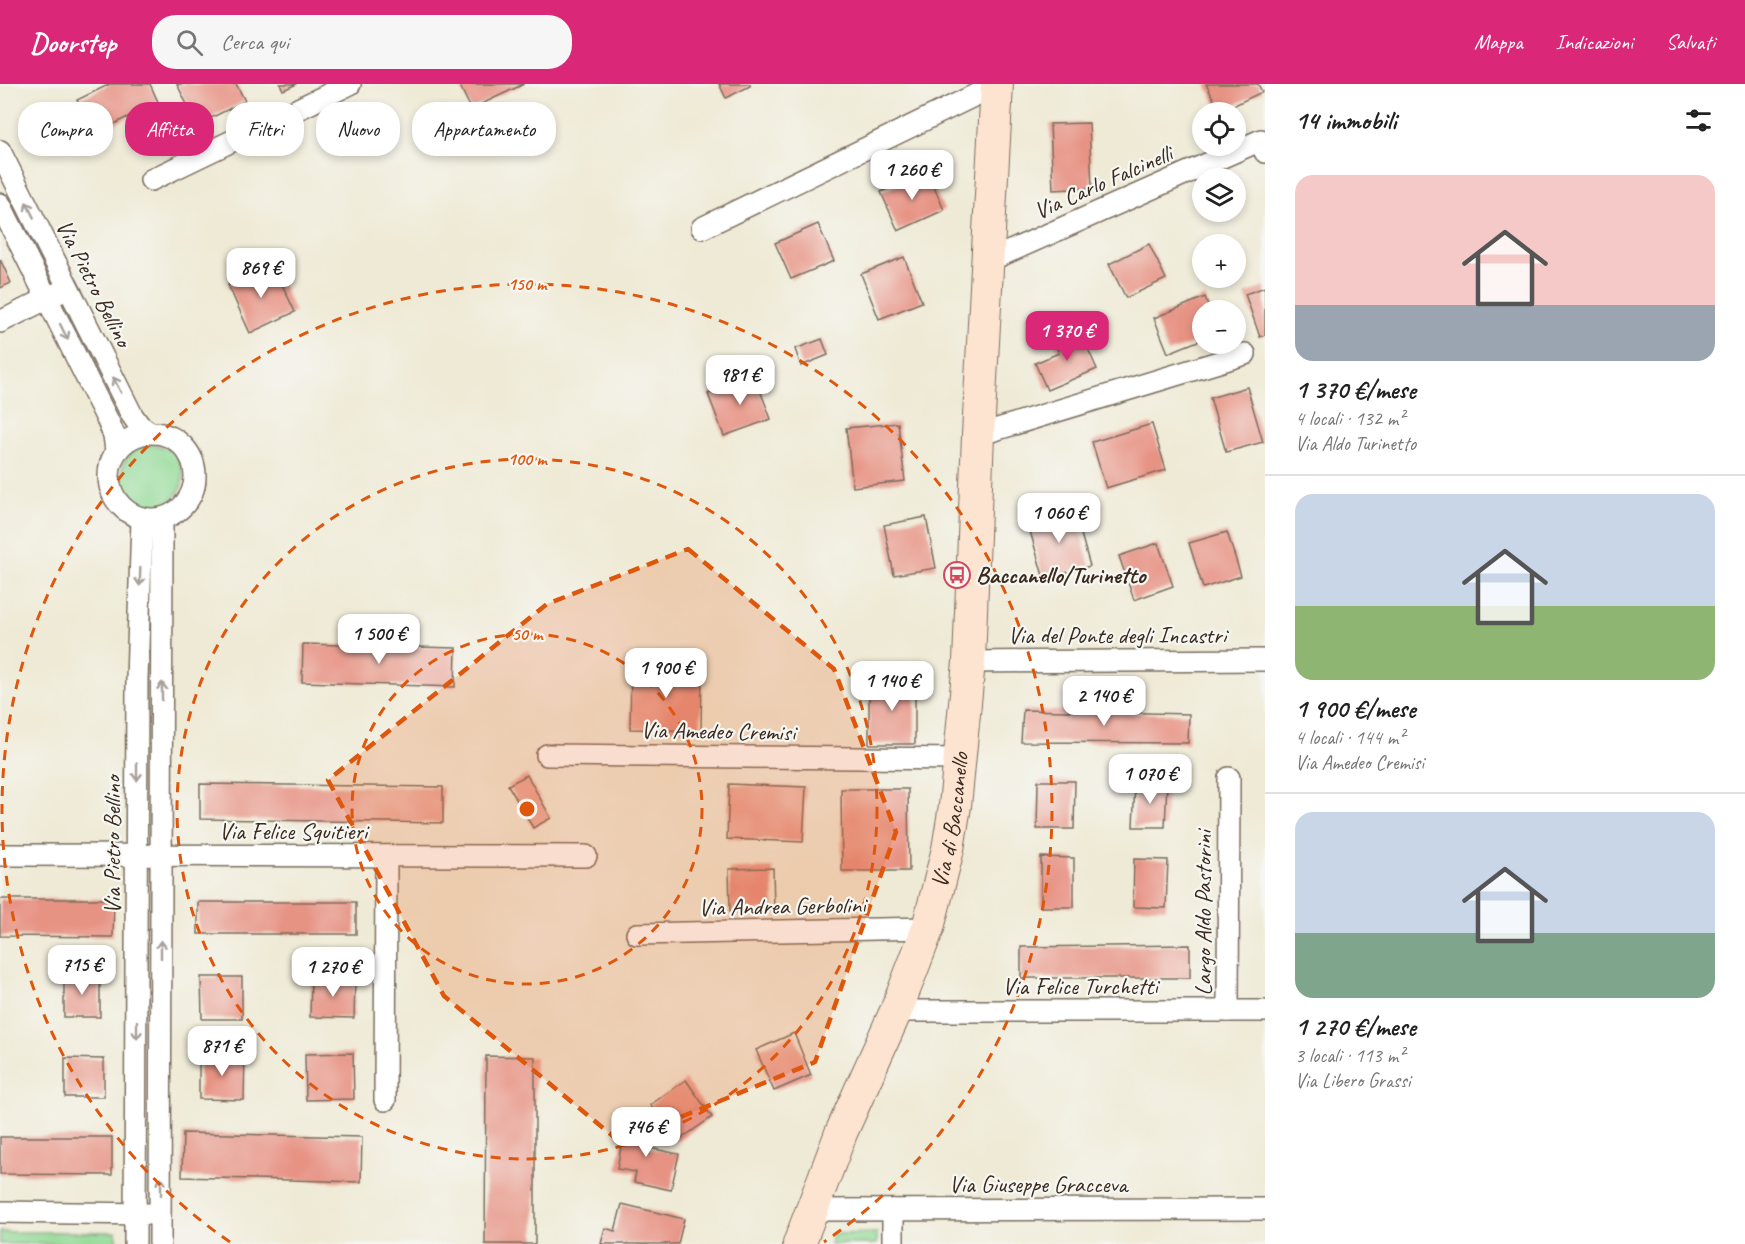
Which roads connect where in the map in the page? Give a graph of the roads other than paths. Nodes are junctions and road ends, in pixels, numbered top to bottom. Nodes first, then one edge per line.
1 (350, 84) edge
2 (998, 84) edge
3 (0, 151) edge
4 (1265, 152) edge
5 (151, 180) dead end
6 (0, 204) edge
7 (702, 228) dead end
8 (988, 261) junction
9 (68, 288) junction
10 (47, 298) junction
11 (0, 322) edge
12 (1245, 354) dead end
13 (149, 432) junction
14 (978, 435) junction
15 (116, 451) junction
16 (152, 519) junction
17 (1265, 660) edge
18 (969, 662) junction
19 (547, 755) dead end
20 (960, 759) junction
21 (1229, 778) dead end
22 (0, 855) edge
23 (137, 855) junction
24 (586, 855) dead end
25 (161, 856) junction
26 (386, 857) junction
27 (928, 928) junction
28 (637, 934) dead end
29 (896, 1011) junction
30 (1228, 1011) junction
31 (1265, 1011) edge
32 (385, 1100) dead end
33 (1265, 1209) edge
34 (812, 1210) junction
35 (893, 1210) junction
36 (0, 1212) edge
37 (135, 1214) junction
38 (160, 1214) junction
39 (135, 1244) edge
40 (160, 1244) edge
41 (799, 1244) edge
42 (893, 1244) edge

1 - 5 street
2 - 7 street
2 - 8 street, Via di Baccanello
9 -> 3 street, Via Pietro Bellino
4 - 8 street, Via Carlo Falcinelli
6 - 10 street, Via Pietro Bellino
8 - 14 street, Via di Baccanello
9 - 10 street
13 -> 9 street, Via Pietro Bellino
10 - 11 street
10 -> 15 street, Via Pietro Bellino
12 - 14 street
13 - 15 street
13 - 16 street
14 - 18 street, Via di Baccanello
15 - 16 street
16 -> 23 street, Via Pietro Bellino
25 -> 16 street, Via Pietro Bellino
17 - 18 street, Via del Ponte degli Incastri
18 - 20 street, Via di Baccanello
19 - 20 street, Via Amedeo Cremisi
20 - 27 street, Via di Baccanello
21 - 30 street, Largo Aldo Pastorini
22 - 23 street, Via Felice Squitieri
23 - 25 street, Via Felice Squitieri
23 -> 37 street, Via Pietro Bellino
24 - 26 street, Via Felice Squitieri
25 - 26 street, Via Felice Squitieri
38 -> 25 street, Via Pietro Bellino
26 - 32 street
27 - 28 street, Via Andrea Gerbolini
27 - 29 street, Via di Baccanello
29 - 30 street, Via Felice Turchetti
29 - 34 street, Via di Baccanello
30 - 31 street, Via Felice Turchetti
33 - 35 street, Via Giuseppe Gracceva
34 - 35 street, Via Giuseppe Gracceva
34 - 41 street, Via di Baccanello
35 - 42 street
36 - 37 street
37 - 38 street
37 - 39 street, Via Pietro Bellino
38 - 40 street, Via Pietro Bellino

